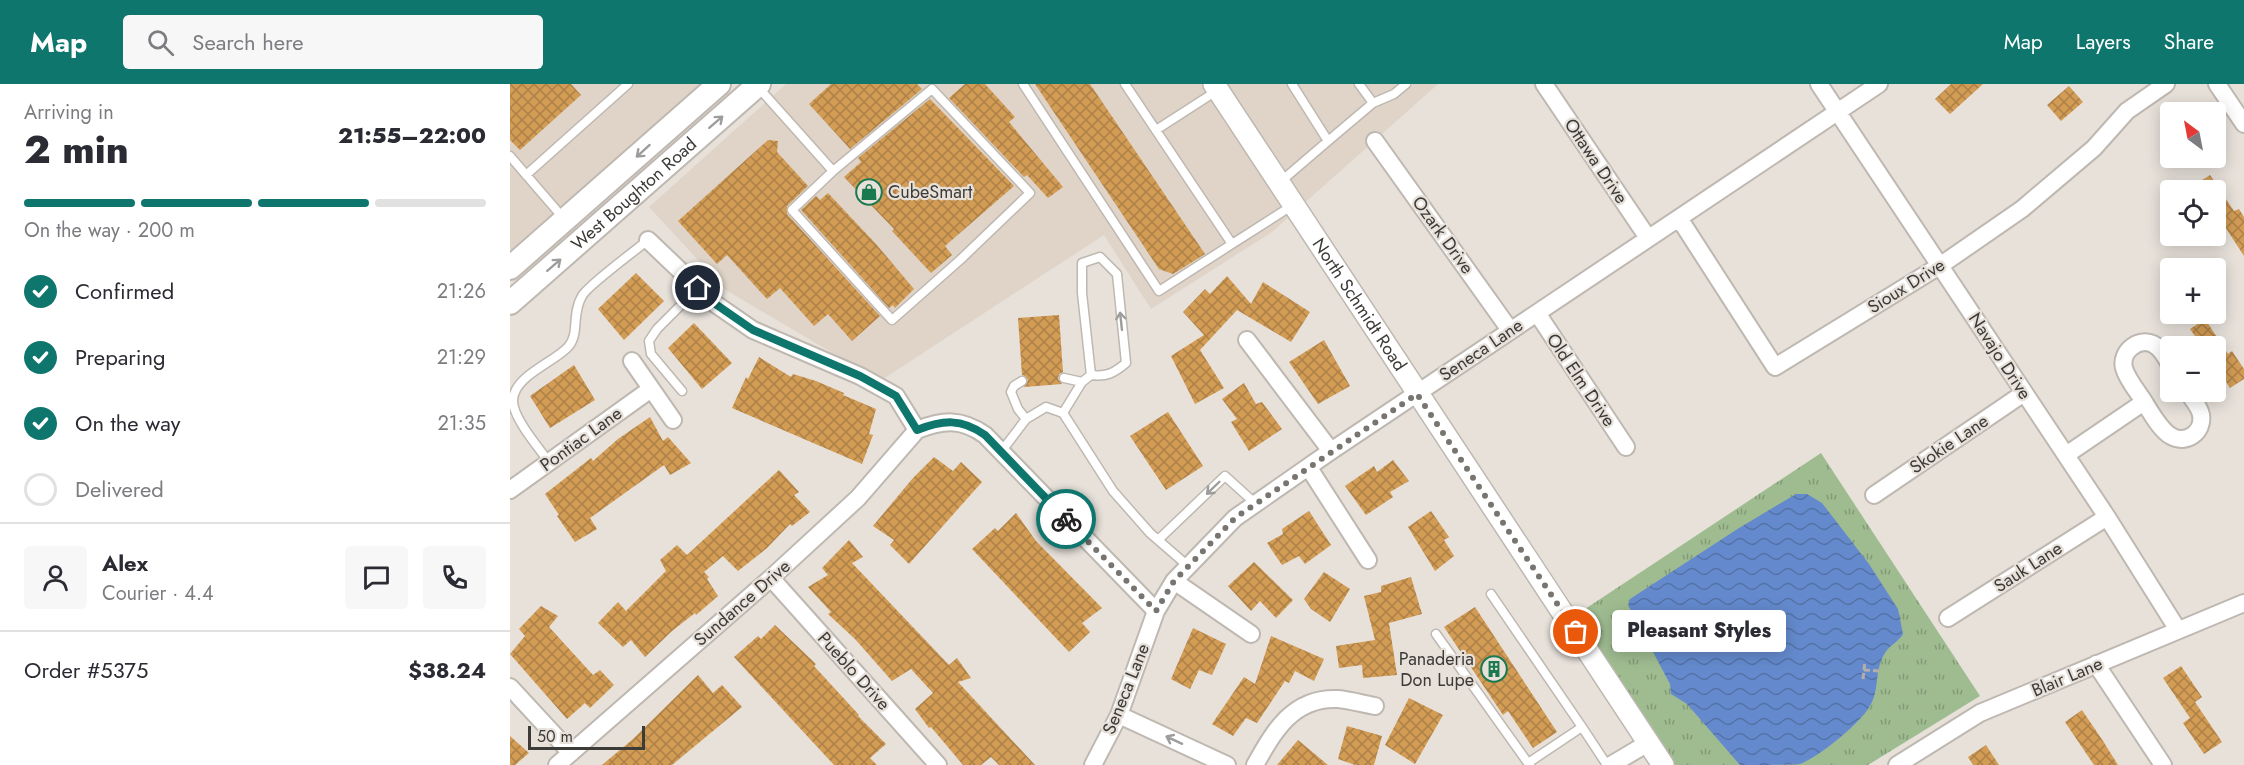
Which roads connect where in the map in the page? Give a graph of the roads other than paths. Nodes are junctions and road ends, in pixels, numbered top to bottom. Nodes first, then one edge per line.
1 (628, 84) edge
2 (719, 84) edge
3 (757, 84) edge
4 (1023, 84) edge
5 (1125, 84) edge
6 (1292, 84) edge
7 (1359, 84) edge
8 (1406, 84) edge
9 (1820, 84) edge
10 (1879, 84) edge
11 (2166, 84) edge
12 (2217, 84) edge
13 (1547, 85) edge
14 (1216, 87) edge
15 (1373, 103) junction
16 (1839, 113) junction
17 (2244, 124) edge
18 (1156, 130) junction
19 (1328, 141) junction
20 (1375, 141) dead end
21 (510, 156) edge
22 (832, 171) junction
23 (526, 175) junction
24 (1279, 184) junction
25 (1293, 205) junction
26 (1678, 218) junction
27 (565, 220) junction
28 (1648, 238) junction
29 (648, 240) joint
30 (1232, 244) junction
31 (1941, 265) junction
32 (510, 268) edge
33 (698, 288) junction
34 (510, 303) edge
35 (1537, 313) junction
36 (1510, 330) junction
37 (1247, 340) dead end
38 (2160, 349) edge
39 (632, 361) dead end
40 (1091, 375) junction
41 (1064, 378) dead end
42 (1022, 381) dead end
43 (1082, 382) junction
44 (651, 389) junction
45 (682, 391) dead end
46 (2025, 393) junction
47 (1417, 394) junction
48 (2144, 402) junction
49 (2194, 402) edge
50 (1063, 412) junction
51 (1026, 419) junction
52 (673, 420) dead end
53 (917, 430) junction
54 (1626, 447) dead end
55 (1331, 451) junction
56 (1002, 452) junction
57 (2066, 455) junction
58 (549, 462) junction
59 (1309, 468) junction
60 (510, 490) edge
61 (1874, 495) dead end
62 (1256, 504) junction
63 (2108, 516) junction
64 (1158, 540) junction
65 (1368, 560) dead end
66 (1188, 566) junction
67 (771, 578) junction
68 (1174, 581) junction
69 (1491, 594) dead end
70 (2244, 603) edge
71 (1156, 611) junction
72 (1948, 618) dead end
73 (2178, 630) junction
74 (1251, 634) dead end
75 (1436, 634) dead end
76 (2096, 664) junction
77 (510, 687) edge
78 (1375, 705) dead end
79 (1119, 715) junction
80 (1582, 727) junction
81 (1648, 743) junction
82 (570, 753) junction
83 (1200, 759) edge
84 (1907, 762) edge
85 (1529, 764) edge
86 (557, 765) edge
87 (938, 765) edge
88 (1093, 765) edge
89 (1227, 765) edge
90 (1255, 765) edge
91 (1609, 765) edge
92 (1663, 765) edge
93 (2163, 765) edge

1 - 23 lane
2 -> 27 main road, West Boughton Road
3 - 22 lane
34 -> 3 main road, West Boughton Road
4 - 30 lane
5 - 18 lane
6 - 19 lane
7 - 15 lane
8 - 15 lane
9 - 16 street, Navajo Drive
10 - 16 street, Seneca Lane
11 - 31 street, Sioux Drive
12 - 17 street
13 - 28 street, Ottawa Drive
14 - 18 lane
14 - 24 street, North Schmidt Road
15 - 19 lane
16 - 26 street, Seneca Lane
16 - 31 street, Navajo Drive
18 - 30 lane
19 - 24 lane
20 - 36 street, Ozark Drive
21 - 23 lane
22 - 22 lane
23 - 27 lane
24 - 25 street, North Schmidt Road
25 - 30 lane
25 - 47 street, North Schmidt Road
26 - 28 street, Seneca Lane
26 - 31 street, Sioux Drive
27 - 32 main road, West Boughton Road
28 - 35 street, Seneca Lane
29 - 33 street
29 - 58 lane
31 - 46 street, Navajo Drive
33 - 45 lane
33 - 53 street
35 - 36 street, Seneca Lane
35 - 54 street, Old Elm Drive
36 - 47 street, Seneca Lane
37 - 55 street
38 - 48 street
39 - 44 street
40 -> 40 lane
40 - 43 lane
41 - 43 lane
42 - 51 lane
43 - 50 lane
44 - 52 street
44 - 58 street, Pontiac Lane
46 - 57 street, Navajo Drive
46 - 61 street, Skokie Lane
47 - 55 street, Seneca Lane
47 - 81 street, North Schmidt Road
48 - 49 street
48 - 57 street
50 - 51 lane
50 - 64 lane
51 - 56 lane
53 - 56 street
53 - 67 street, Sundance Drive
55 - 59 street, Seneca Lane
56 - 71 street
57 - 63 street, Navajo Drive
58 - 60 street, Pontiac Lane
59 - 62 street, Seneca Lane
59 - 65 street
62 -> 64 lane
62 - 66 street, Seneca Lane
63 - 72 street, Sauk Lane
63 - 73 street, Navajo Drive
64 - 66 lane
66 - 68 street, Seneca Lane
67 - 82 street, Sundance Drive
67 - 87 street, Pueblo Drive
68 - 71 street, Seneca Lane
68 - 74 street
69 - 80 lane
70 - 73 street, Blair Lane
71 - 79 street, Seneca Lane
73 - 76 street, Blair Lane
75 - 85 lane
76 - 84 street, Blair Lane
76 - 93 street
77 - 82 street
78 - 90 street
83 -> 79 street
79 - 88 street, Seneca Lane
80 - 85 lane
80 - 91 lane
81 - 91 street
81 - 92 street, North Schmidt Road
82 - 86 street, Sundance Drive
83 - 89 street

